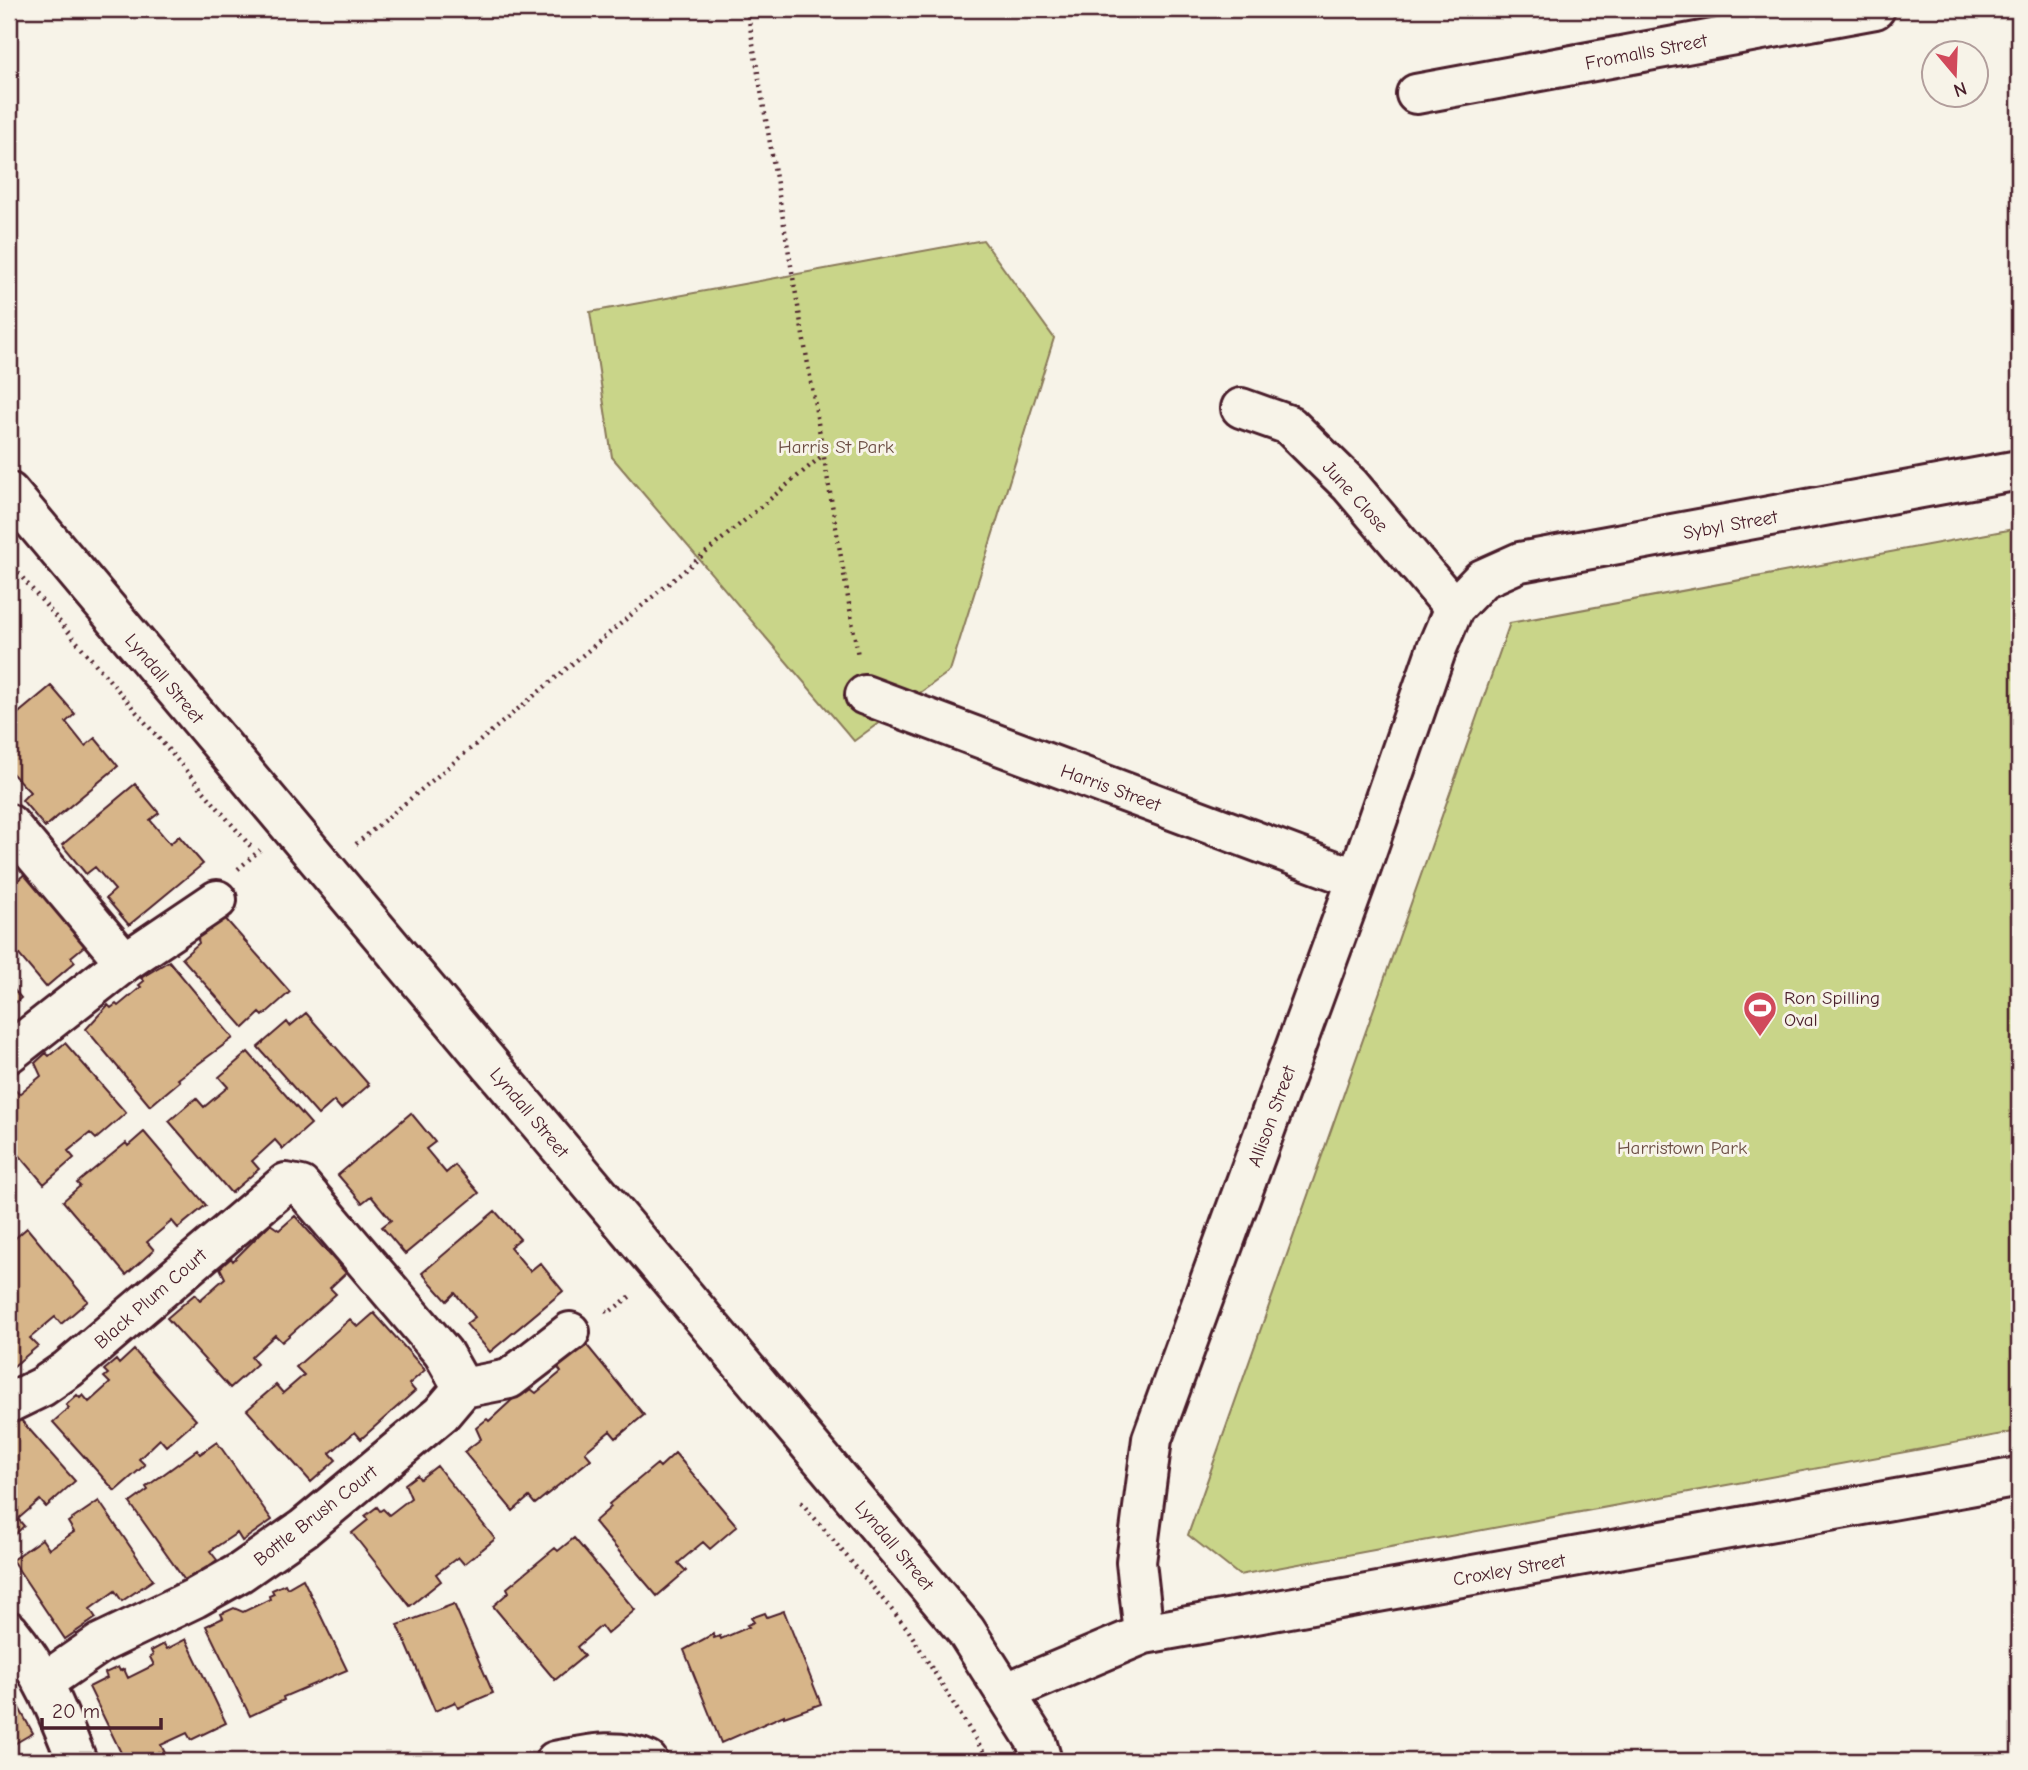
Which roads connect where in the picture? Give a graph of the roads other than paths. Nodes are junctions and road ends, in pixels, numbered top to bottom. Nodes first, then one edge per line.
1 (1875, 9) edge
2 (1416, 94) dead end
3 (1241, 408) dead end
4 (2019, 470) edge
5 (9, 492) edge
6 (1454, 608) junction
7 (865, 695) road end
8 (9, 824) edge
9 (1357, 879) junction
10 (217, 900) road end
11 (125, 962) junction
12 (9, 1053) edge
13 (570, 1332) road end
14 (463, 1388) junction
15 (9, 1403) edge
16 (2019, 1477) edge
17 (9, 1630) edge
18 (1143, 1634) junction
19 (43, 1683) junction
20 (1007, 1692) junction
21 (1039, 1751) edge
22 (77, 1761) edge
23 (555, 1761) edge
24 (648, 1761) edge

1 - 2 street, Fromalls Street
3 - 6 street, June Close
4 - 6 street, Sybyl Street
5 - 20 street, Lyndall Street
6 - 9 street, Allison Street
7 - 9 street, Harris Street
8 - 11 street
9 - 18 street, Allison Street
10 - 11 street
11 - 12 street
13 - 14 street
14 - 15 street, Black Plum Court
14 - 19 street, Bottle Brush Court
16 - 18 street, Croxley Street
17 - 19 street
18 - 20 street, Croxley Street
19 - 22 street
20 - 21 street, Lyndall Street
23 - 24 street

